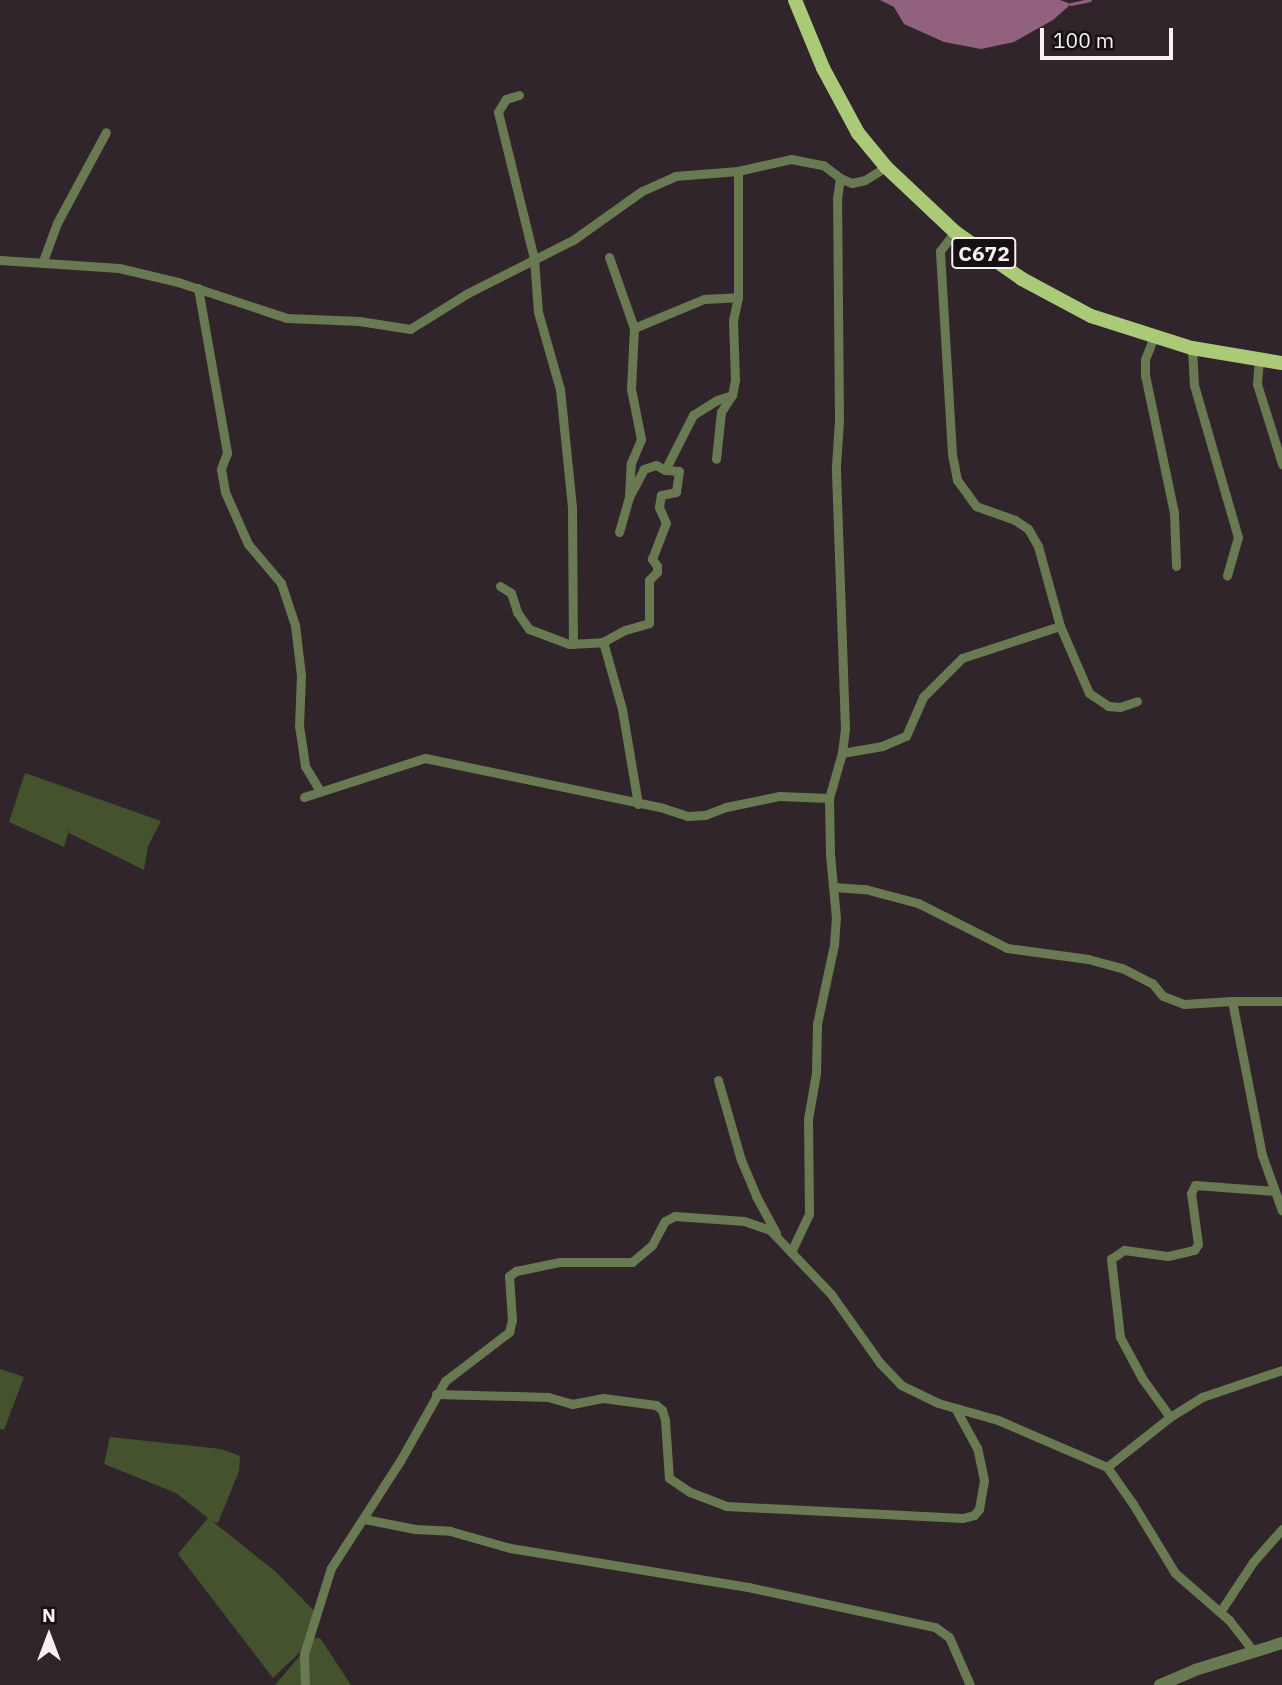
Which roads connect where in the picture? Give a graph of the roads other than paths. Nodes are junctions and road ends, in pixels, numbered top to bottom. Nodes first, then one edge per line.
1 (795, 0) edge
2 (519, 95) dead end
3 (106, 132) dead end
4 (886, 166) junction
5 (738, 171) junction
6 (840, 178) junction
7 (955, 232) junction
8 (609, 257) dead end
9 (534, 259) junction
10 (0, 260) edge
11 (43, 261) junction
12 (198, 288) junction
13 (737, 297) junction
14 (634, 328) junction
15 (1154, 337) junction
16 (1192, 348) junction
17 (1259, 360) junction
18 (1282, 363) edge
19 (732, 395) junction
20 (716, 459) dead end
21 (1282, 464) edge
22 (665, 470) junction
23 (629, 497) junction
24 (619, 532) dead end
25 (1176, 566) dead end
26 (1227, 575) dead end
27 (500, 586) dead end
28 (1060, 626) junction
29 (603, 642) junction
30 (573, 644) junction
31 (1137, 702) dead end
32 (842, 753) junction
33 (320, 791) junction
34 (304, 797) dead end
35 (829, 798) junction
36 (638, 804) junction
37 (834, 887) junction
38 (1232, 1002) junction
39 (1282, 1002) edge
40 (718, 1080) dead end
41 (1274, 1191) junction
42 (1282, 1211) edge
43 (779, 1238) junction
44 (791, 1252) junction
45 (1282, 1370) edge
46 (436, 1394) junction
47 (955, 1408) junction
48 (1170, 1417) junction
49 (1107, 1467) junction
50 (364, 1519) junction
51 (1282, 1529) edge
52 (1220, 1612) junction
53 (1282, 1643) edge
54 (1253, 1651) junction
55 (305, 1685) edge
56 (970, 1685) edge
57 (1160, 1685) edge

1 - 4 main road, C672
2 - 9 street
3 - 11 street
4 - 6 street
4 - 7 main road, C672
5 - 6 street
5 - 9 street
5 - 13 street
6 - 32 street
7 - 15 main road, C672
7 - 28 street
8 - 14 street
9 - 12 street
9 - 30 street
10 - 11 street
11 - 12 street
12 - 33 street
13 - 14 street
13 - 19 street
14 - 23 street
15 - 16 main road, C672
15 - 25 street
16 - 17 main road, C672
16 - 26 street
17 - 18 main road, C672
17 - 21 street
19 - 20 street
19 - 22 street
22 - 23 street
22 - 29 street
23 - 24 street
27 - 30 street
28 - 31 street
28 - 32 street
29 - 30 street
29 - 36 street
32 - 35 street
33 - 34 street
33 - 36 street
35 - 36 street
35 - 37 street
37 - 38 street
37 - 44 street
38 - 39 street
38 - 41 street
40 - 43 street
41 - 42 street
41 - 48 street
43 - 44 street
43 - 46 street
44 - 47 street
45 - 48 street
46 - 47 street
46 - 50 street
47 - 49 street
48 - 49 street
49 - 52 street
50 - 55 street
50 - 56 street
51 - 52 street
52 - 54 street
53 - 54 street
54 - 57 street

